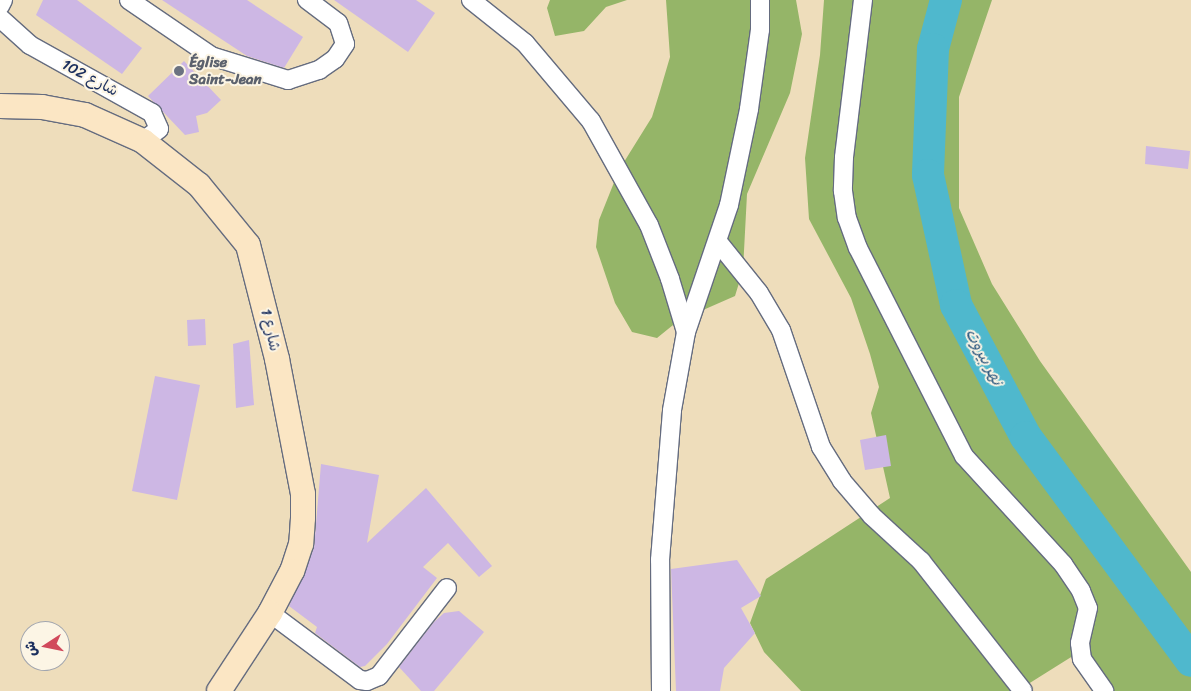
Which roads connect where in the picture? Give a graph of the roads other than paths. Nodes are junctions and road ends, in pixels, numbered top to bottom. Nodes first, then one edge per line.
1 (3, 0) edge
2 (129, 0) edge
3 (307, 0) edge
4 (471, 0) edge
5 (760, 0) edge
6 (863, 0) edge
7 (0, 6) edge
8 (0, 18) edge
9 (0, 106) edge
10 (143, 141) junction
11 (718, 242) junction
12 (686, 332) junction
13 (447, 588) dead end
14 (270, 613) junction
15 (219, 691) edge
16 (661, 691) edge
17 (1023, 691) edge
18 (1104, 691) edge

1 - 7 street
2 - 3 street
4 - 12 street
5 - 11 street
6 - 18 street
8 - 10 street, شارع 102
9 - 10 street, شارع 1
10 - 14 street, شارع 1
11 - 12 street
11 - 17 street
12 - 16 street
13 - 14 street
14 - 15 street, شارع 1

